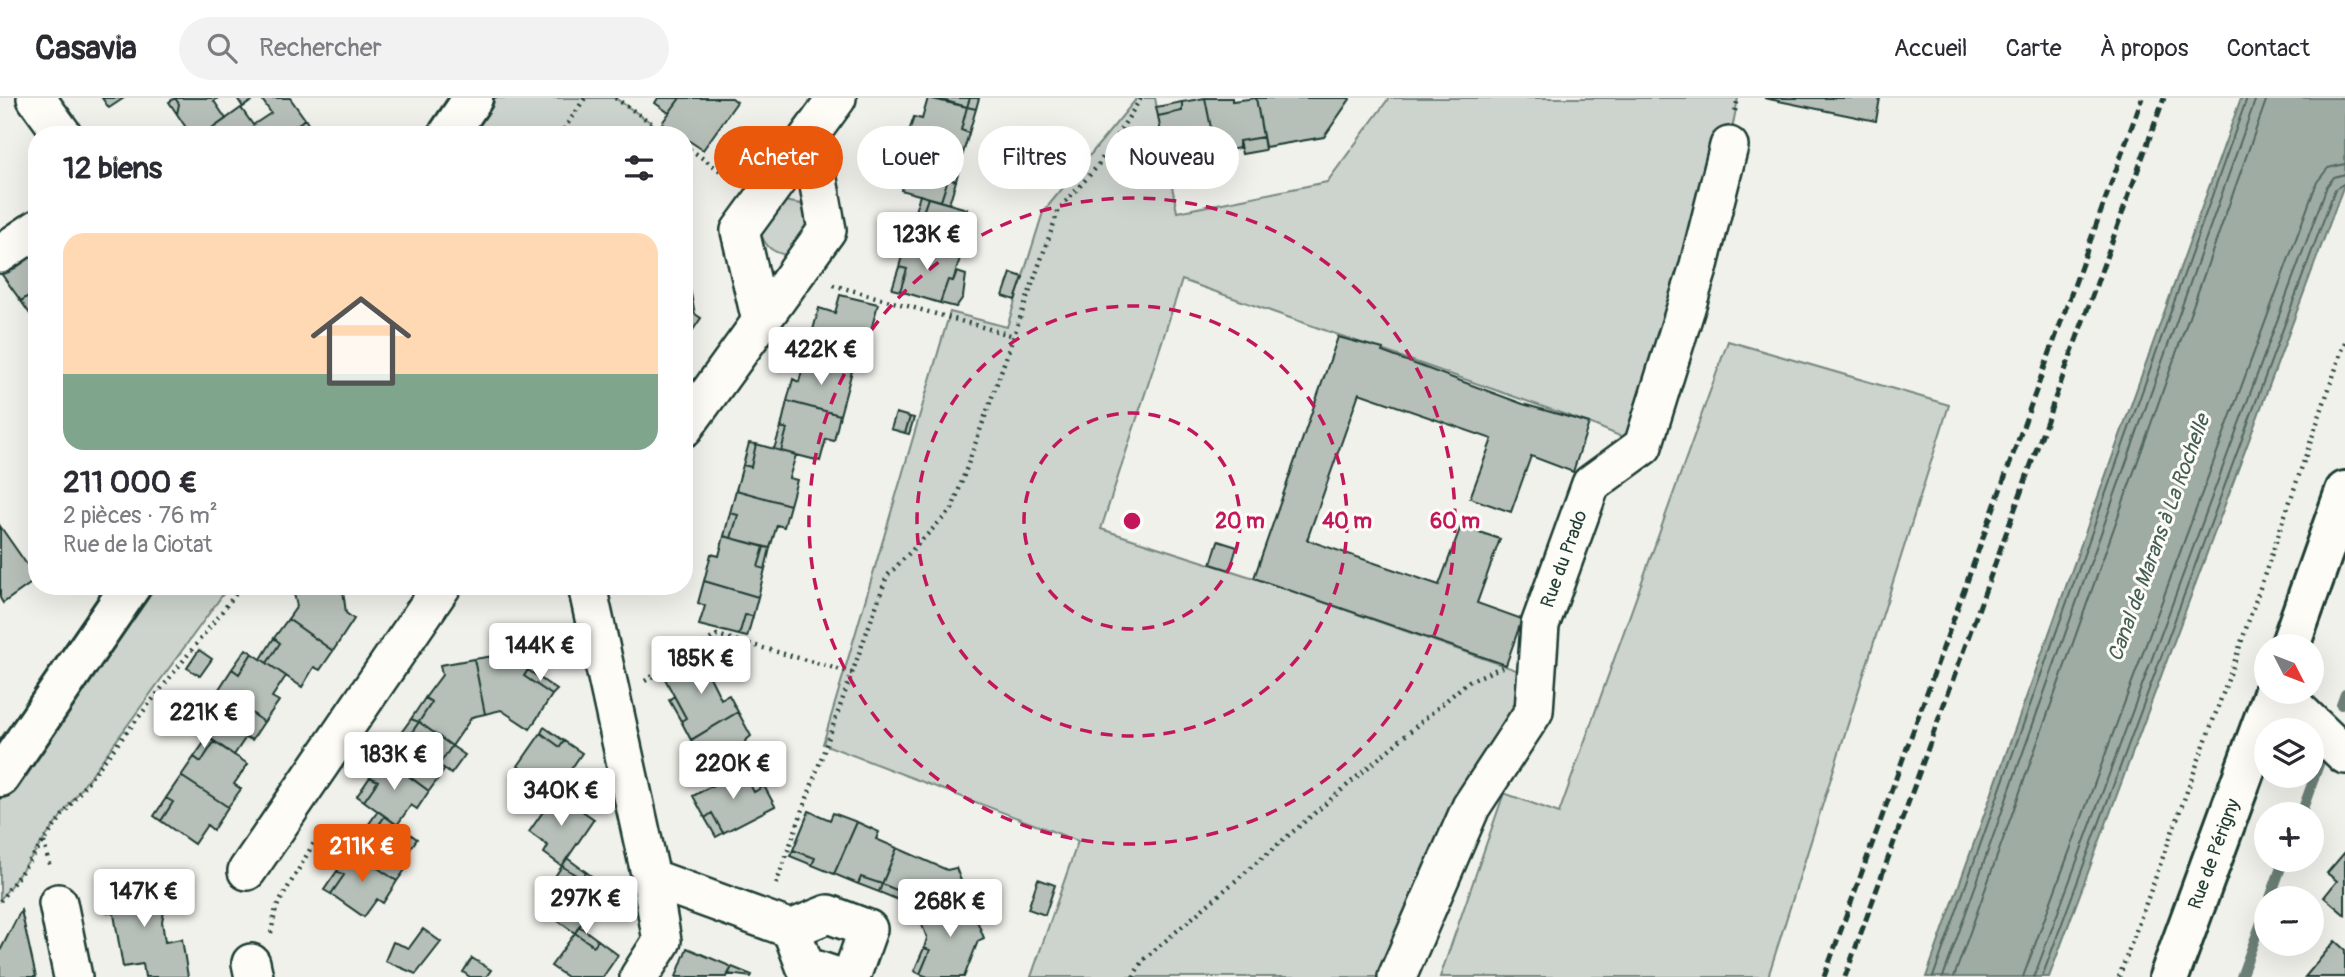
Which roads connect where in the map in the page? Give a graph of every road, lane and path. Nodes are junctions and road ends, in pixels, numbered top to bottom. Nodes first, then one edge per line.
1 (37, 98) edge
2 (473, 98) edge
3 (585, 98) edge
4 (615, 98) edge
5 (837, 98) edge
6 (1141, 98) edge
7 (57, 126) edge
8 (453, 126) edge
9 (566, 126) edge
10 (656, 126) edge
11 (817, 126) edge
12 (1729, 146) dead end
13 (693, 151) edge
14 (770, 189) edge
15 (820, 189) edge
16 (762, 200) junction
17 (28, 235) edge
18 (0, 254) edge
19 (856, 292) dead end
20 (761, 321) junction
21 (1014, 336) junction
22 (2345, 342) edge
23 (693, 415) edge
24 (2345, 491) edge
25 (125, 595) edge
26 (235, 595) edge
27 (436, 595) edge
28 (589, 595) edge
29 (1540, 625) junction
30 (2294, 634) edge
31 (852, 673) junction
32 (612, 701) junction
33 (2269, 704) edge
34 (2291, 704) edge
35 (2345, 755) edge
36 (0, 777) edge
37 (302, 791) junction
38 (247, 871) dead end
39 (652, 878) junction
40 (0, 901) edge
41 (58, 903) dead end
42 (777, 924) junction
43 (253, 970) edge
44 (73, 977) edge
45 (639, 977) edge
46 (838, 977) edge
47 (851, 977) edge
48 (1133, 977) edge
49 (1397, 977) edge
50 (2119, 977) edge
51 (2169, 977) edge

1 - 7 street
2 - 8 street
3 - 9 path
4 - 10 path
5 - 11 street
6 - 21 path
12 - 29 street, Rue du Prado
13 - 16 path
14 - 16 street
15 - 20 street
16 - 20 street
17 - 18 street
19 - 21 path
20 - 23 street
21 - 31 path
22 - 50 path
24 - 30 street
25 - 36 street
26 - 40 path
27 - 37 street
28 - 32 street
29 - 48 path
29 - 49 street, Rue du Prado
31 - 32 path
31 - 42 path
32 - 39 street
33 - 51 street, Rue de Périgny
34 - 35 street
37 - 38 street
37 - 43 path
39 - 42 street
39 - 45 street
41 - 44 street
42 - 46 street
42 - 47 street

